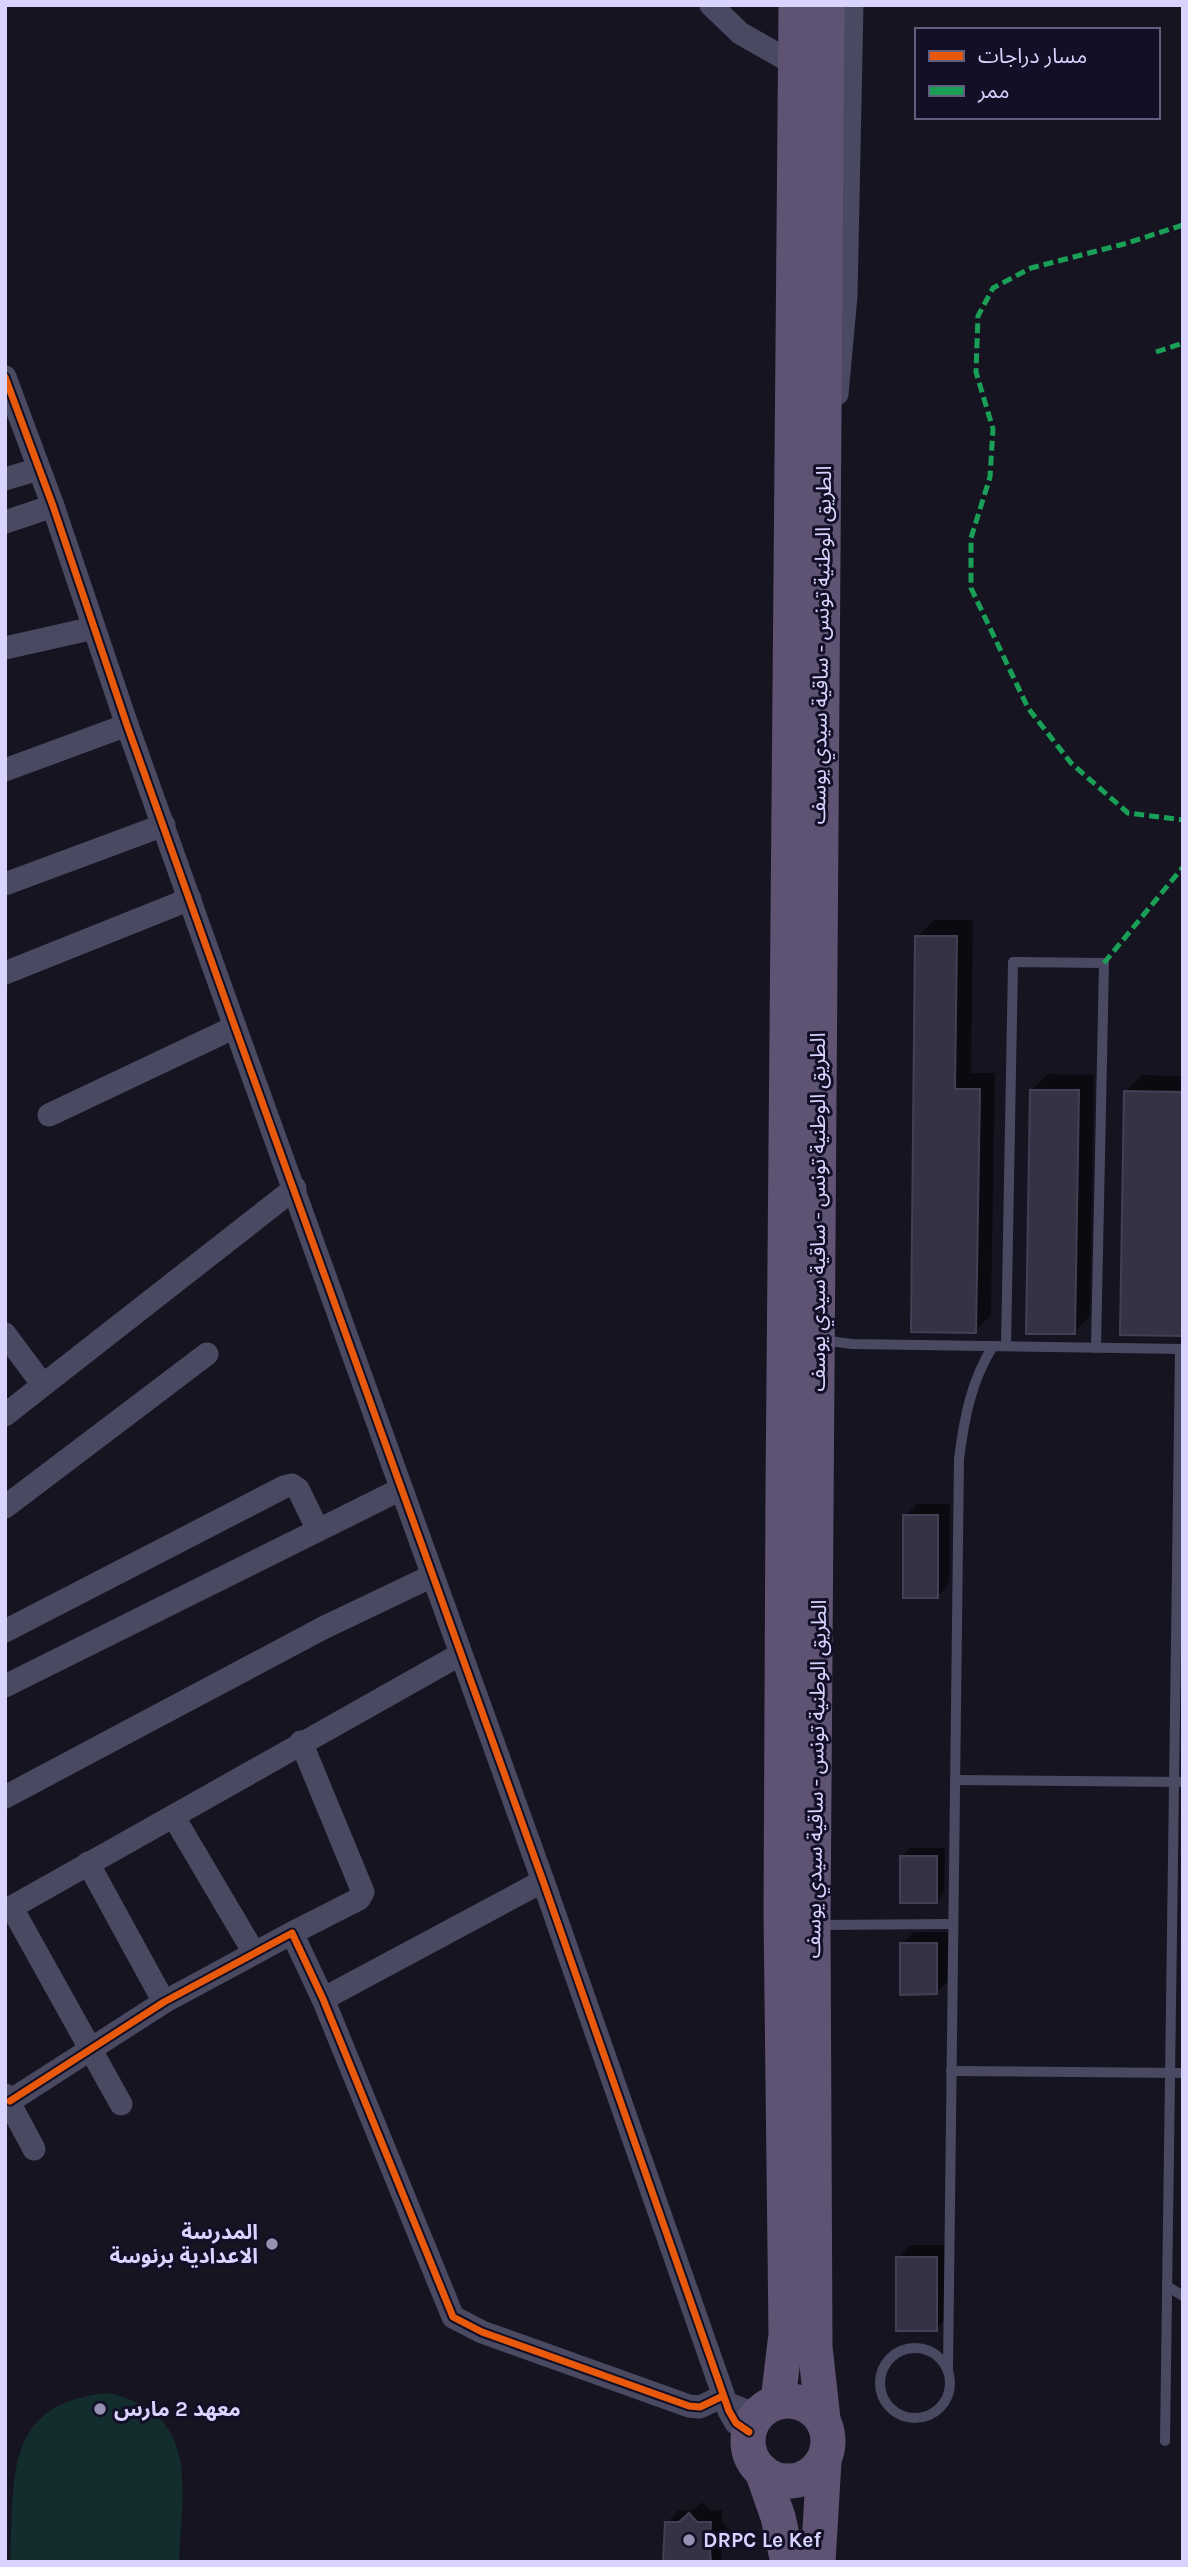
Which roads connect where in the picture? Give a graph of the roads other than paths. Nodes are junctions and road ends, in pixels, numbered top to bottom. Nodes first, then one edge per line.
1 (711, 5) edge
2 (796, 5) edge
3 (827, 5) edge
4 (852, 5) edge
5 (796, 65) junction
6 (5, 377) edge
7 (823, 444) junction
8 (39, 469) junction
9 (5, 479) edge
10 (53, 506) junction
11 (5, 522) edge
12 (94, 628) junction
13 (5, 648) edge
14 (127, 725) junction
15 (5, 769) edge
16 (164, 825) junction
17 (5, 884) edge
18 (190, 900) junction
19 (5, 973) edge
20 (234, 1027) junction
21 (49, 1115) dead end
22 (295, 1188) junction
23 (5, 1334) edge
24 (800, 1338) junction
25 (993, 1346) junction
26 (1006, 1346) junction
27 (1096, 1348) junction
28 (1181, 1349) edge
29 (207, 1354) dead end
30 (43, 1385) junction
31 (5, 1415) edge
32 (401, 1489) junction
33 (5, 1507) edge
34 (318, 1530) junction
35 (432, 1576) junction
36 (5, 1631) edge
37 (459, 1655) junction
38 (5, 1686) edge
39 (301, 1742) junction
40 (955, 1780) junction
41 (1178, 1782) edge
42 (5, 1797) edge
43 (175, 1819) junction
44 (88, 1863) junction
45 (543, 1881) junction
46 (9, 1910) edge
47 (797, 1919) junction
48 (953, 1924) junction
49 (292, 1933) junction
50 (253, 1951) junction
51 (323, 1999) junction
52 (164, 2002) junction
53 (92, 2051) junction
54 (951, 2071) junction
55 (1170, 2073) junction
56 (1183, 2073) edge
57 (8, 2098) edge
58 (121, 2104) dead end
59 (34, 2148) dead end
60 (1167, 2286) junction
61 (1183, 2296) edge
62 (948, 2369) junction
63 (746, 2410) junction
64 (823, 2419) junction
65 (1165, 2441) dead end
66 (824, 2460) junction
67 (762, 2471) junction
68 (788, 2562) edge
69 (818, 2562) edge

1 - 5 street
2 - 5 main road, الطريق الوطنية تونس - ساقية سيدي يوسف
3 - 7 main road, الطريق الوطنية تونس - ساقية سيدي يوسف
4 - 7 street
5 - 24 main road, الطريق الوطنية تونس - ساقية سيدي يوسف
6 - 8 street
7 - 24 main road, الطريق الوطنية تونس - ساقية سيدي يوسف
8 - 9 street
8 - 10 street
10 - 11 street
10 - 12 street
12 - 13 street
12 - 14 street
14 - 15 street
14 - 16 street
16 - 17 street
16 - 18 street
18 - 19 street
18 - 20 street
20 - 21 street
20 - 22 street
22 - 30 street
22 - 32 street
23 - 30 street
24 - 25 lane
24 - 47 main road, الطريق الوطنية تونس - ساقية سيدي يوسف
25 - 26 lane
25 - 40 lane
26 - 27 lane
26 - 27 lane
27 - 28 lane
28 - 41 lane
29 - 33 street
30 - 31 street
32 - 34 street
32 - 35 street
34 - 36 street
34 - 38 street
35 - 37 street
35 - 42 street
37 - 39 street
37 - 45 street
39 - 43 street
39 - 49 street
40 - 41 lane
40 - 48 lane
41 - 55 lane
43 - 44 street
43 - 50 street
44 - 46 street
44 - 52 street
45 - 51 street
45 - 63 street
46 - 53 street
47 - 48 lane
47 - 63 main road, الطريق الوطنية تونس - ساقية سيدي يوسف
47 - 64 main road, الطريق الوطنية تونس - ساقية سيدي يوسف
48 - 54 lane
49 - 50 street
49 - 51 street
50 - 52 street
51 - 63 street
52 - 53 street
53 - 57 street
53 - 58 street
54 - 55 lane
54 - 62 lane
55 - 56 lane
55 - 60 lane
57 - 59 street
60 - 61 lane
60 - 65 lane
62 - 62 lane
63 - 64 main road
63 - 67 main road
64 - 66 main road
66 - 67 main road
66 - 69 main road
67 - 68 main road

